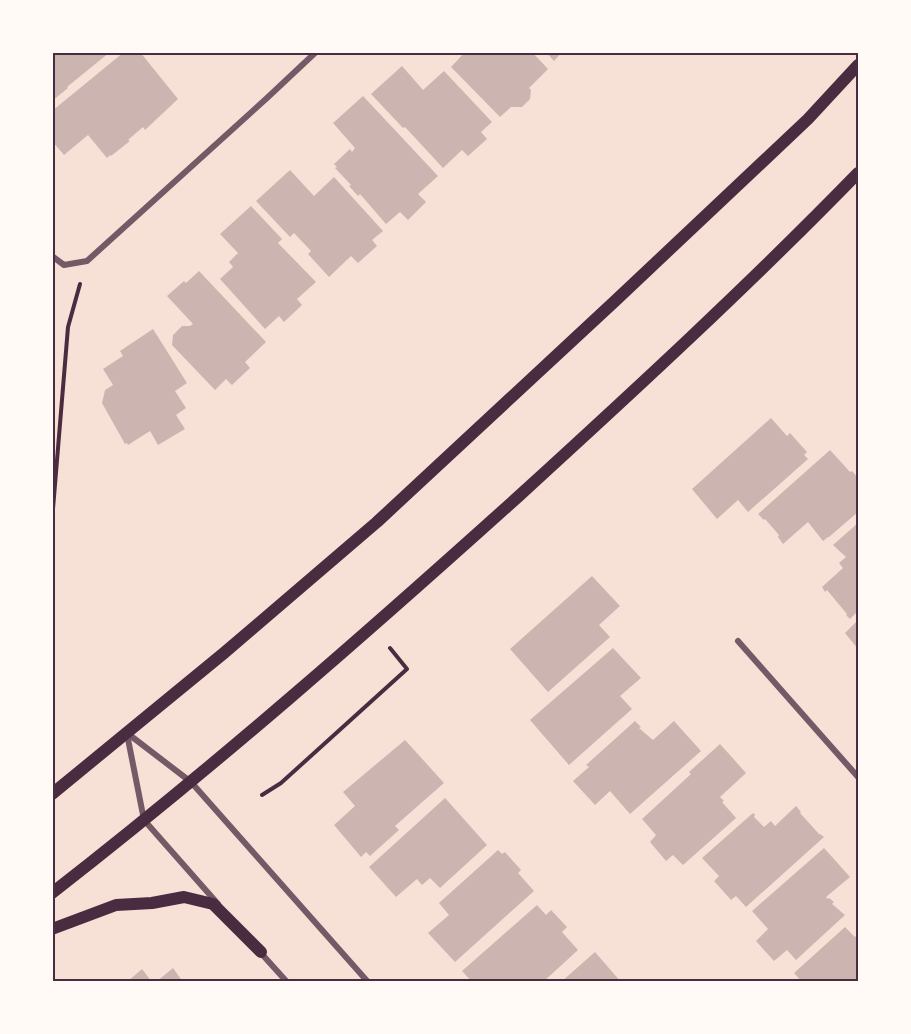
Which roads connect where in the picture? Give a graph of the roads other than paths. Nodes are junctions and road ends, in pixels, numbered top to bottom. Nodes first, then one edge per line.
1 (316, 52) edge
2 (858, 65) edge
3 (858, 173) edge
4 (52, 256) edge
5 (738, 641) dead end
6 (126, 733) junction
7 (858, 777) edge
8 (190, 782) junction
9 (52, 794) edge
10 (144, 820) junction
11 (52, 893) edge
12 (52, 928) edge
13 (261, 952) junction
14 (287, 981) edge
15 (368, 981) edge

1 - 4 street
2 - 6 main road
3 - 8 main road
5 - 7 street
6 - 8 street
6 - 9 main road
6 - 10 street
8 - 10 main road
8 - 15 street
10 - 11 main road
10 - 13 street
12 - 13 main road
13 - 14 street

